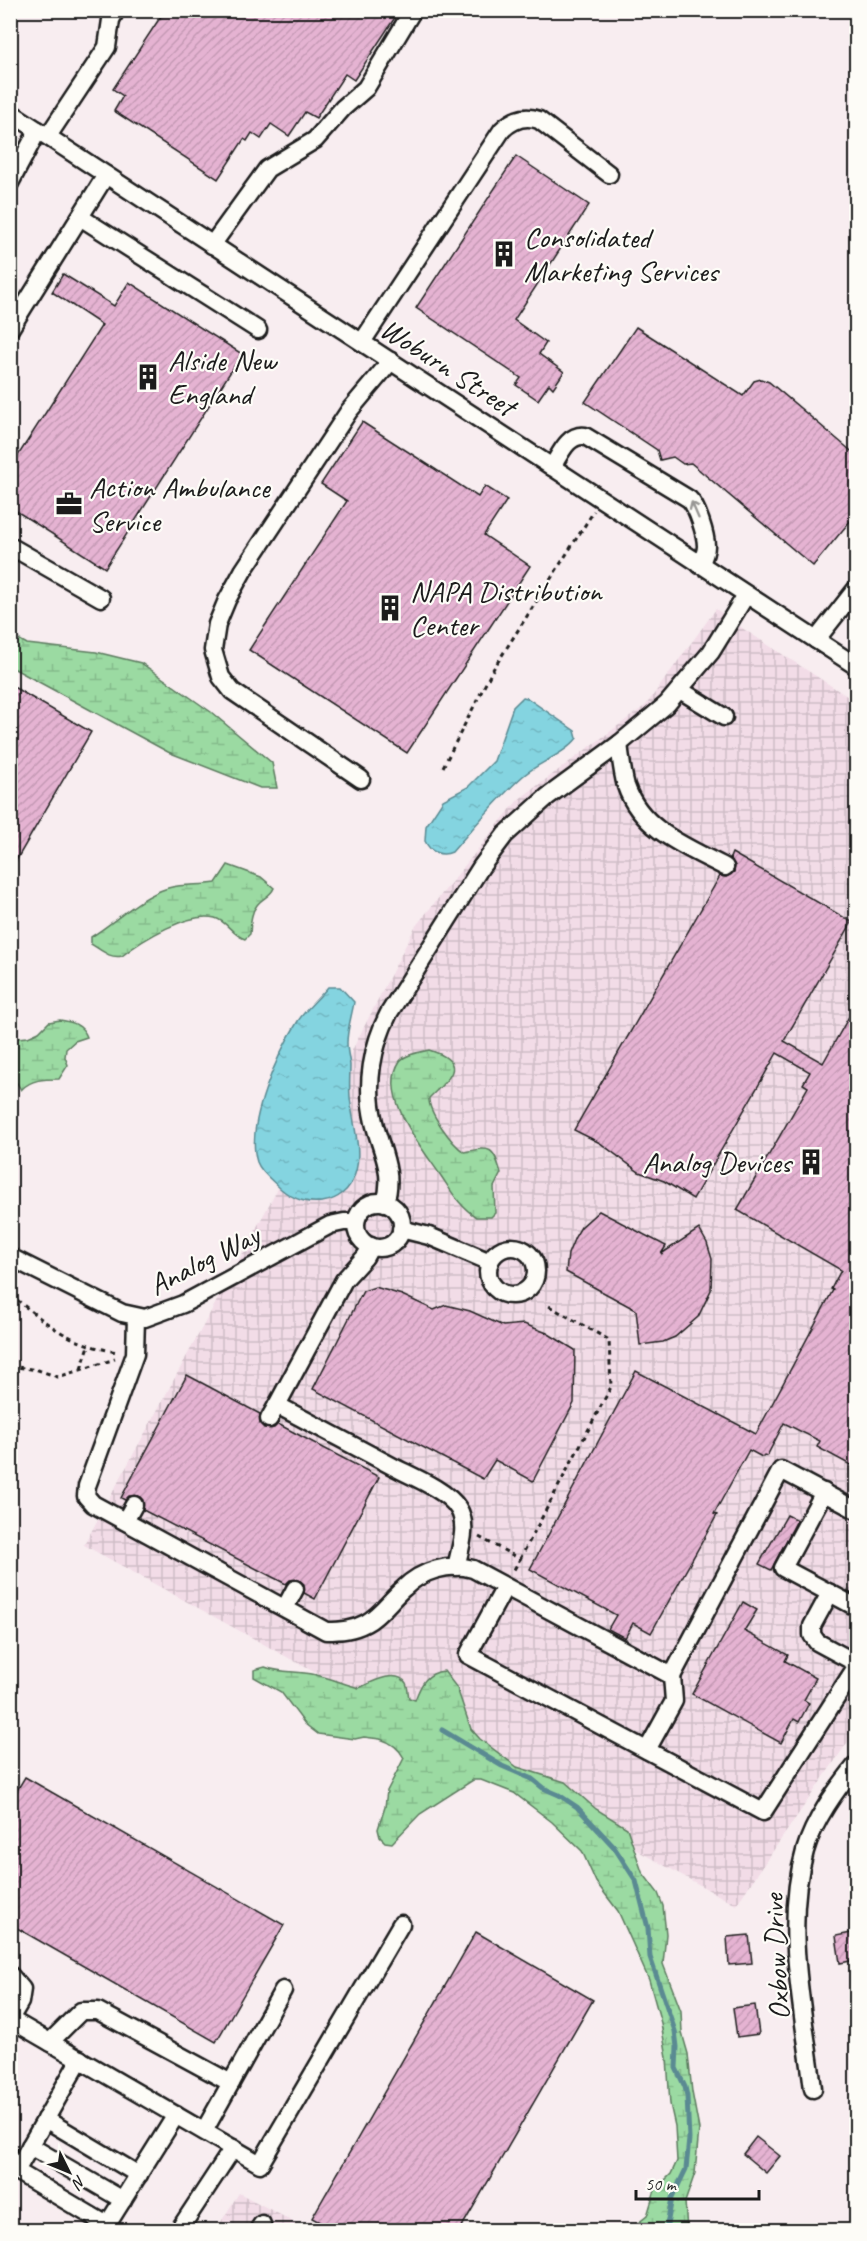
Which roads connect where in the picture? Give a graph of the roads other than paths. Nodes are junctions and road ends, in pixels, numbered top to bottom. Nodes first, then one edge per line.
1 (116, 10) edge
2 (413, 10) edge
3 (10, 112) edge
4 (43, 133) junction
5 (609, 174) dead end
6 (106, 175) junction
7 (10, 183) edge
8 (80, 217) junction
9 (212, 245) junction
10 (10, 329) edge
11 (258, 330) dead end
12 (362, 342) junction
13 (391, 362) junction
14 (552, 467) junction
15 (10, 546) edge
16 (700, 565) junction
17 (856, 589) edge
18 (746, 595) junction
19 (101, 598) dead end
20 (816, 640) junction
21 (856, 666) edge
22 (680, 690) junction
23 (724, 717) dead end
24 (619, 744) junction
25 (361, 779) dead end
26 (725, 867) dead end
27 (385, 1203) junction
28 (356, 1222) junction
29 (402, 1229) junction
30 (371, 1246) junction
31 (10, 1257) edge
32 (490, 1262) dead end
33 (136, 1317) junction
34 (824, 1492) junction
35 (134, 1505) dead end
36 (856, 1510) edge
37 (125, 1521) junction
38 (456, 1567) junction
39 (505, 1587) junction
40 (295, 1589) dead end
41 (830, 1593) junction
42 (856, 1607) edge
43 (285, 1608) junction
44 (856, 1665) edge
45 (672, 1676) junction
46 (647, 1750) junction
47 (856, 1765) edge
48 (401, 1924) dead end
49 (10, 1975) edge
50 (283, 1990) dead end
51 (10, 2019) edge
52 (50, 2042) junction
53 (80, 2059) junction
54 (231, 2083) junction
55 (813, 2089) dead end
56 (176, 2115) junction
57 (45, 2119) junction
58 (204, 2131) junction
59 (30, 2146) junction
60 (233, 2148) junction
61 (139, 2175) junction
62 (123, 2200) junction
63 (179, 2230) edge

1 - 4 street
2 - 9 street
3 - 4 street, Woburn Street
4 - 6 street, Woburn Street
4 - 7 street
5 - 12 street
6 - 8 street
6 - 9 street, Woburn Street
8 - 10 street
8 - 11 street
9 - 12 street, Woburn Street
12 - 13 street, Woburn Street
13 - 14 street, Woburn Street
13 - 25 street
14 - 16 street, Woburn Street
16 -> 14 street
15 - 19 street
16 - 18 street, Woburn Street
17 - 20 street
18 - 20 street, Woburn Street
18 - 22 street
20 - 21 street, Woburn Street
22 - 23 street
22 - 24 street
24 - 26 street
24 - 27 street
27 - 28 street
27 - 29 street
28 - 30 street
28 - 33 street, Analog Way
29 - 30 street
29 - 32 street
30 - 38 street
31 - 33 street, Analog Way
33 - 37 street
34 - 36 street
34 - 41 street
34 - 45 street
35 - 37 street
37 - 43 street
38 - 39 street
38 - 43 street
39 - 45 street
39 - 46 street
40 - 43 street
41 - 42 street
41 - 44 street
44 - 46 street
45 - 46 street
47 - 55 street, Oxbow Drive
48 - 60 street
49 - 51 street
50 - 54 street
51 - 52 street
52 - 53 street
52 - 54 street
53 - 56 street
53 - 57 street
54 - 58 street
56 - 58 street
56 - 61 street
57 - 59 street
57 - 61 street
58 - 60 street
59 - 62 street
59 - 62 street
60 - 63 street
61 - 62 street

